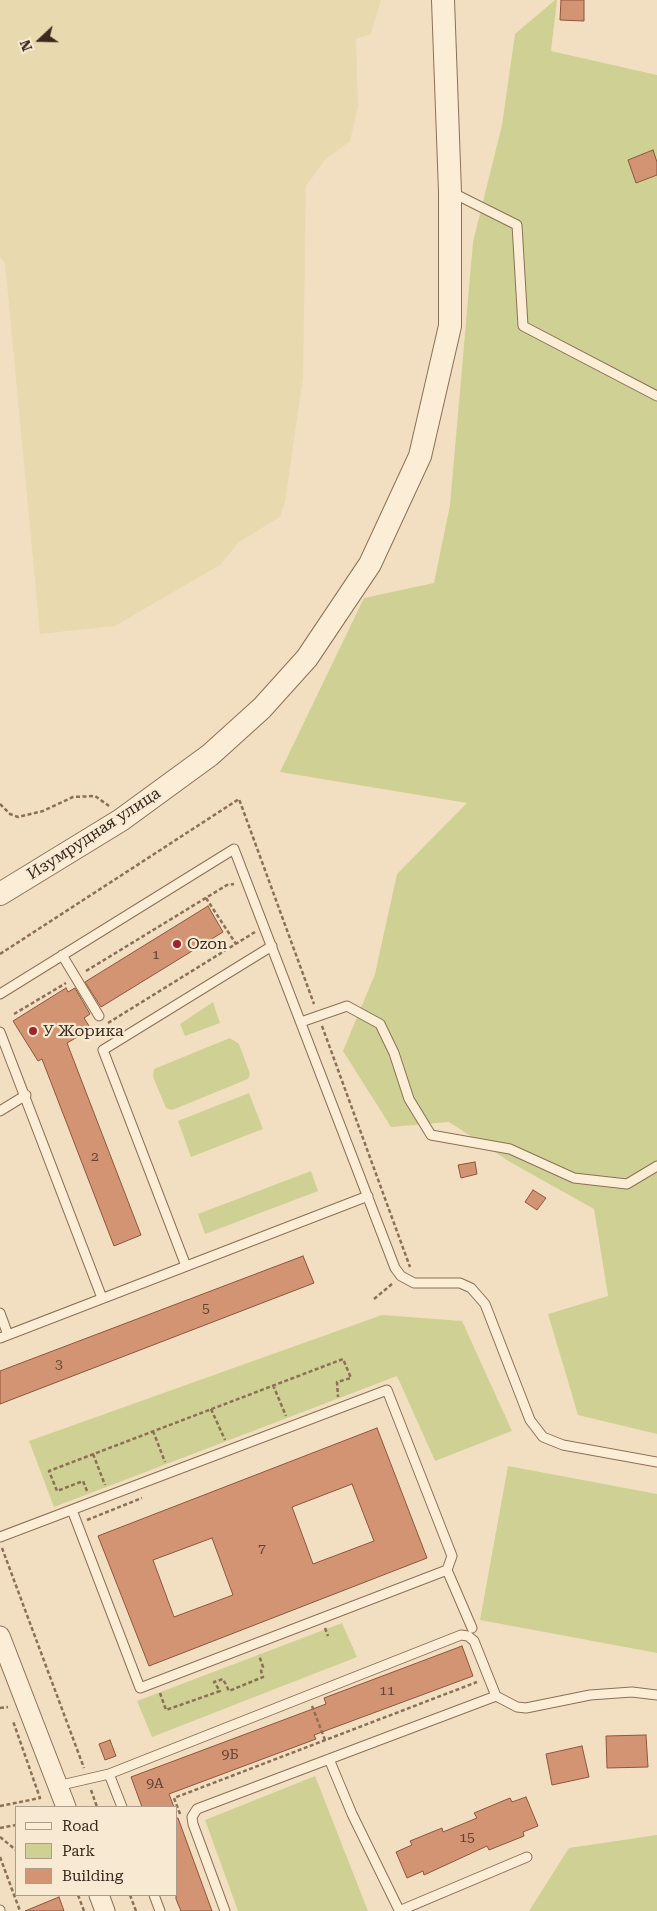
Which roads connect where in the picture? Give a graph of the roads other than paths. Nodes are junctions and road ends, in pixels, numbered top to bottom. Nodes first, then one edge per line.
1 (443, 0) edge
2 (450, 192) junction
3 (657, 396) edge
4 (0, 894) edge
5 (272, 946) junction
6 (62, 955) junction
7 (0, 994) edge
8 (98, 1016) dead end
9 (301, 1022) junction
10 (0, 1032) edge
11 (26, 1095) junction
12 (0, 1111) edge
13 (657, 1166) edge
14 (368, 1196) junction
15 (186, 1266) junction
16 (102, 1298) junction
17 (0, 1314) edge
18 (4, 1336) edge
19 (657, 1462) edge
20 (72, 1510) junction
21 (0, 1537) edge
22 (447, 1570) junction
23 (472, 1628) dead end
24 (0, 1636) edge
25 (657, 1695) edge
26 (496, 1696) junction
27 (329, 1759) junction
28 (109, 1774) junction
29 (57, 1786) junction
30 (66, 1806) edge
31 (122, 1806) edge
32 (528, 1858) dead end
33 (99, 1896) edge
34 (154, 1896) edge
35 (399, 1910) edge
36 (105, 1911) edge
37 (160, 1911) edge
38 (225, 1911) edge

1 - 2 street, Изумрудная улица
2 - 3 lane
2 - 4 street, Изумрудная улица
5 - 6 lane
5 - 9 lane
5 - 15 lane
6 - 7 lane
6 - 8 lane
9 - 13 lane
9 - 14 lane
10 - 11 lane
11 - 12 lane
11 - 16 lane
14 - 15 lane
14 - 19 lane
15 - 16 lane
16 - 18 lane
17 - 18 lane
20 - 21 lane
20 - 22 lane
20 - 22 lane
22 - 23 lane
24 - 29 street
25 - 26 lane
26 - 27 lane
26 - 28 lane
27 - 35 lane
27 - 38 lane
28 - 29 lane
28 - 31 lane
29 - 30 street
32 - 35 lane
33 - 36 street
34 - 37 lane

